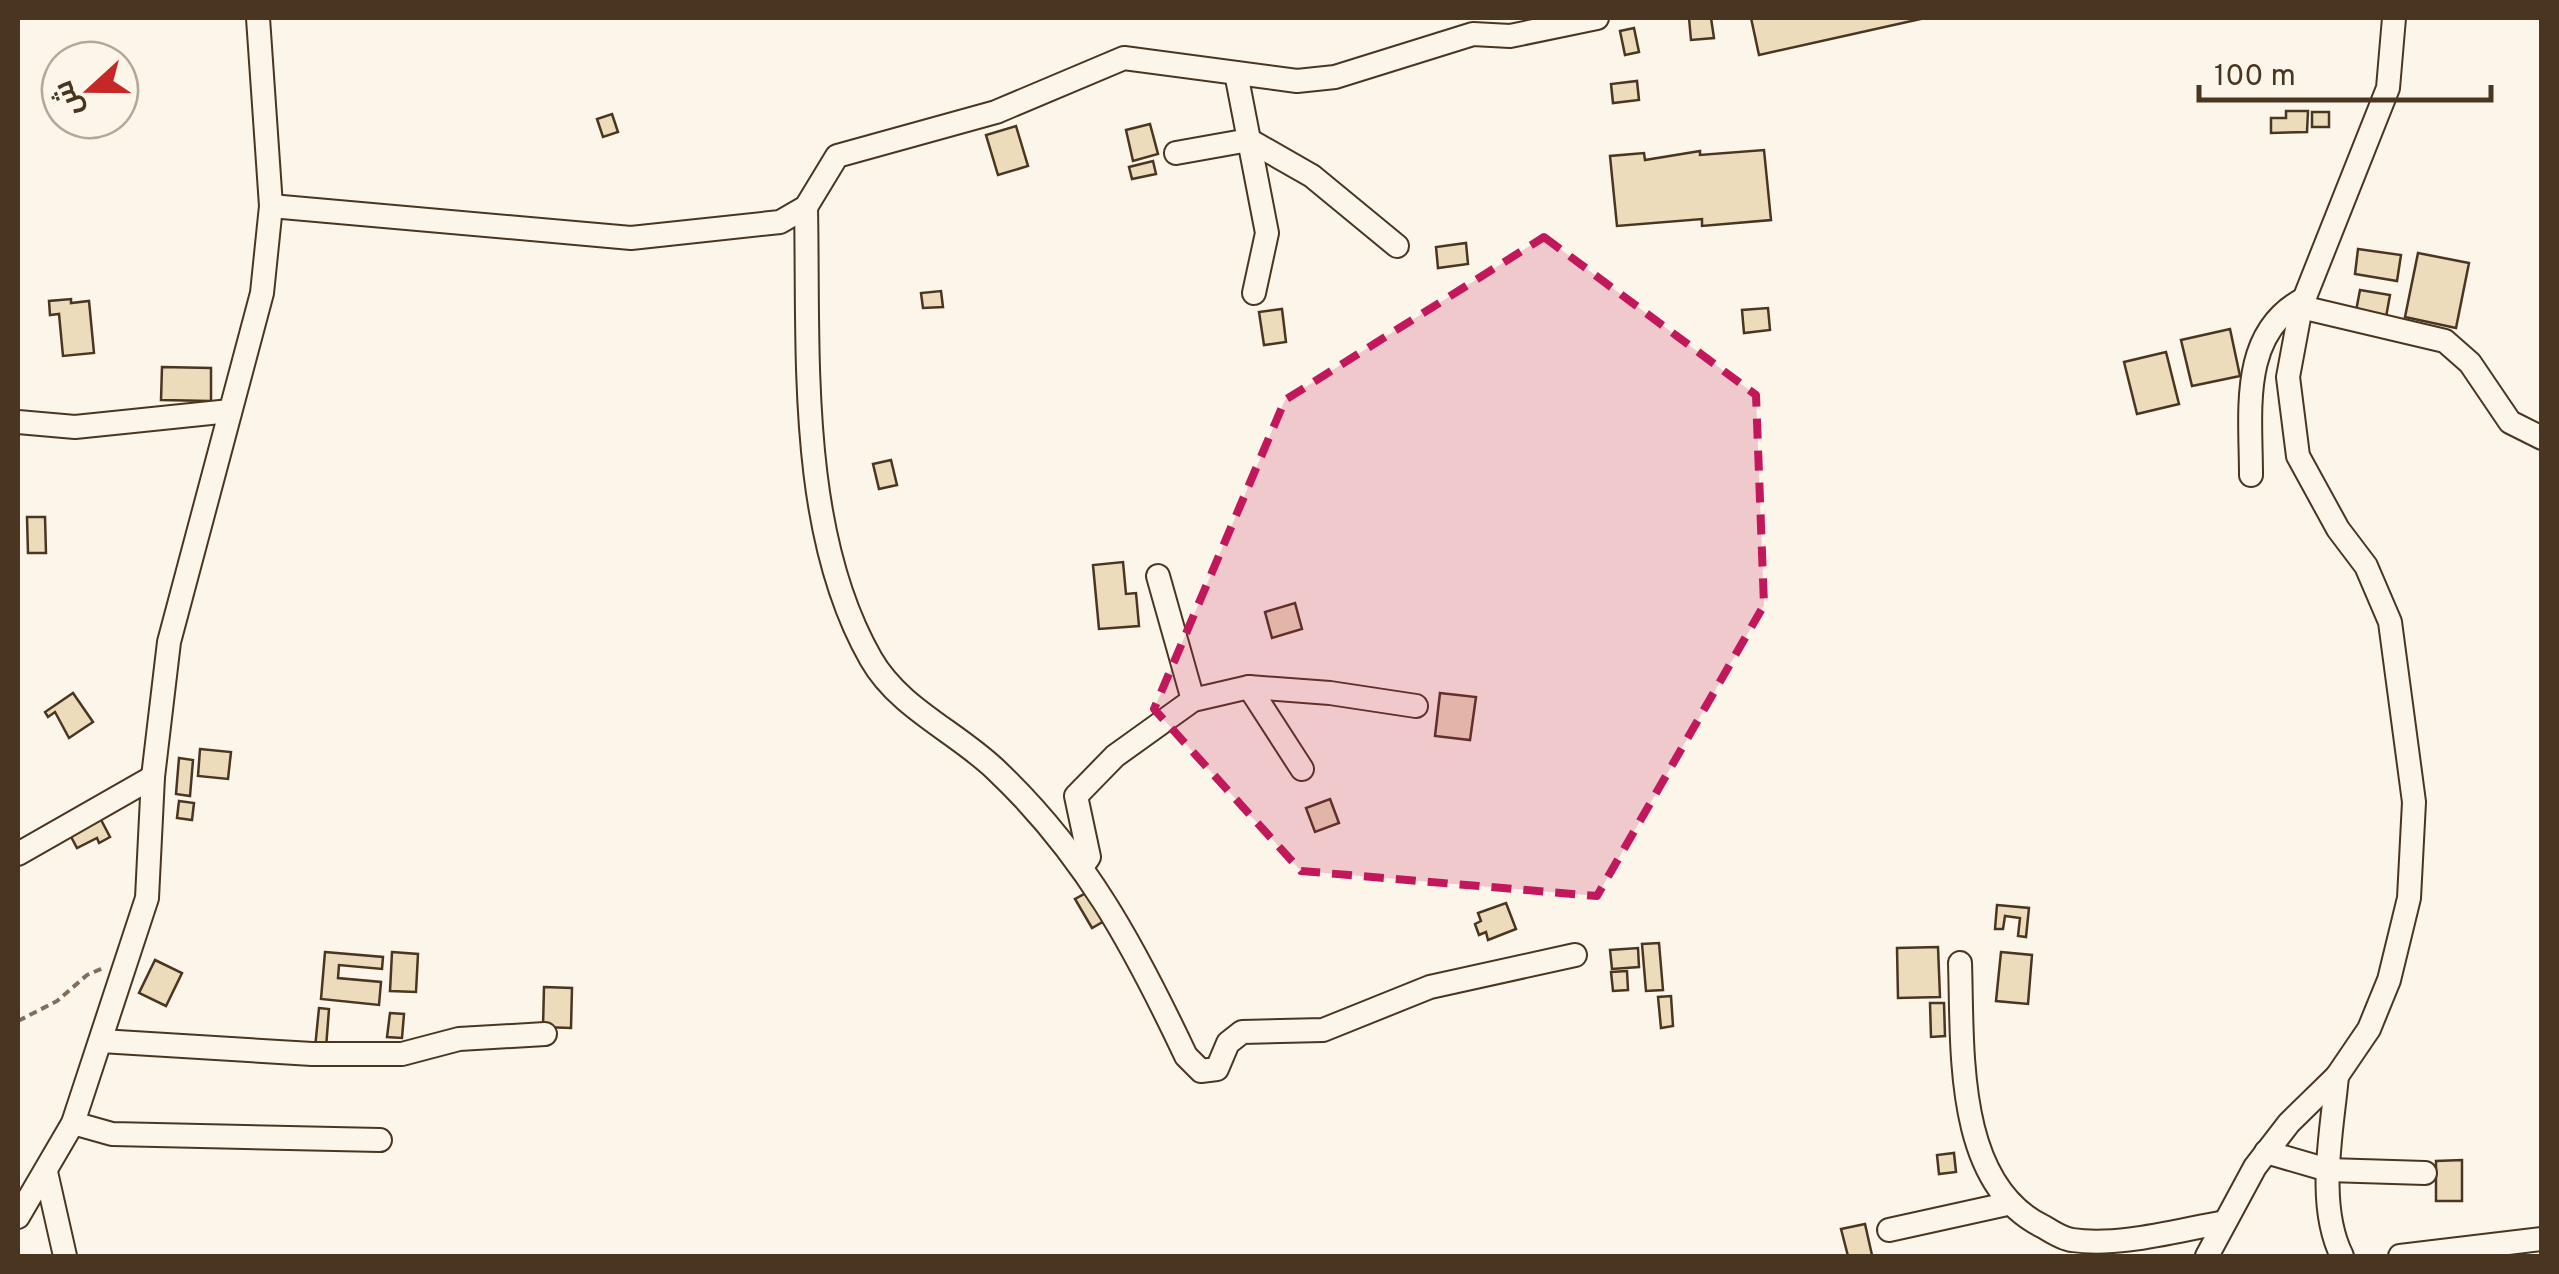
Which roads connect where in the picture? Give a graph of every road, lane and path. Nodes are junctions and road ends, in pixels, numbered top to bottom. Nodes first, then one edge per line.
1 (258, 18) edge
2 (1598, 18) edge
3 (2394, 18) edge
4 (1236, 73) junction
5 (1249, 140) junction
6 (1176, 154) dead end
7 (271, 206) junction
8 (806, 207) junction
9 (1397, 246) dead end
10 (1254, 293) dead end
11 (2303, 303) junction
12 (230, 411) junction
13 (18, 422) edge
14 (2542, 438) edge
15 (2251, 475) dead end
16 (1158, 576) dead end
17 (1248, 687) junction
18 (1193, 700) junction
19 (1416, 706) dead end
20 (1302, 769) dead end
21 (153, 777) junction
22 (18, 854) edge
23 (1082, 867) junction
24 (1574, 955) dead end
25 (1960, 964) dead end
26 (121, 974) junction
27 (18, 1021) edge
28 (545, 1034) dead end
29 (101, 1041) junction
30 (2337, 1076) junction
31 (73, 1123) junction
32 (380, 1140) dead end
33 (2266, 1152) junction
34 (2328, 1170) junction
35 (46, 1172) junction
36 (2425, 1173) dead end
37 (2007, 1204) junction
38 (18, 1217) edge
39 (2225, 1222) junction
40 (1889, 1230) dead end
41 (2542, 1239) edge
42 (65, 1256) edge
43 (2207, 1256) edge
44 (2342, 1256) edge
45 (2400, 1256) edge

1 - 7 street
2 - 4 street
3 - 11 street
4 - 5 street
4 - 8 street
5 - 6 street
5 - 9 street
5 - 10 street
7 - 8 street
7 - 12 street
8 - 23 street
11 - 14 street
11 - 15 street
11 - 30 street
12 - 13 street
12 - 21 street
16 - 18 street
17 - 18 street
17 - 19 street
17 - 20 street
18 - 23 street
21 - 22 street
21 - 26 street
23 - 24 street
25 - 37 street
26 - 27 path
26 - 29 street
28 - 29 street
29 - 31 street
30 - 33 street
30 - 34 street
31 - 32 street
31 - 35 street
33 - 34 street
33 - 39 street
34 - 36 street
34 - 44 street
35 - 38 street
35 - 42 street
37 - 39 street
37 - 40 street
39 - 43 street
41 - 45 street

